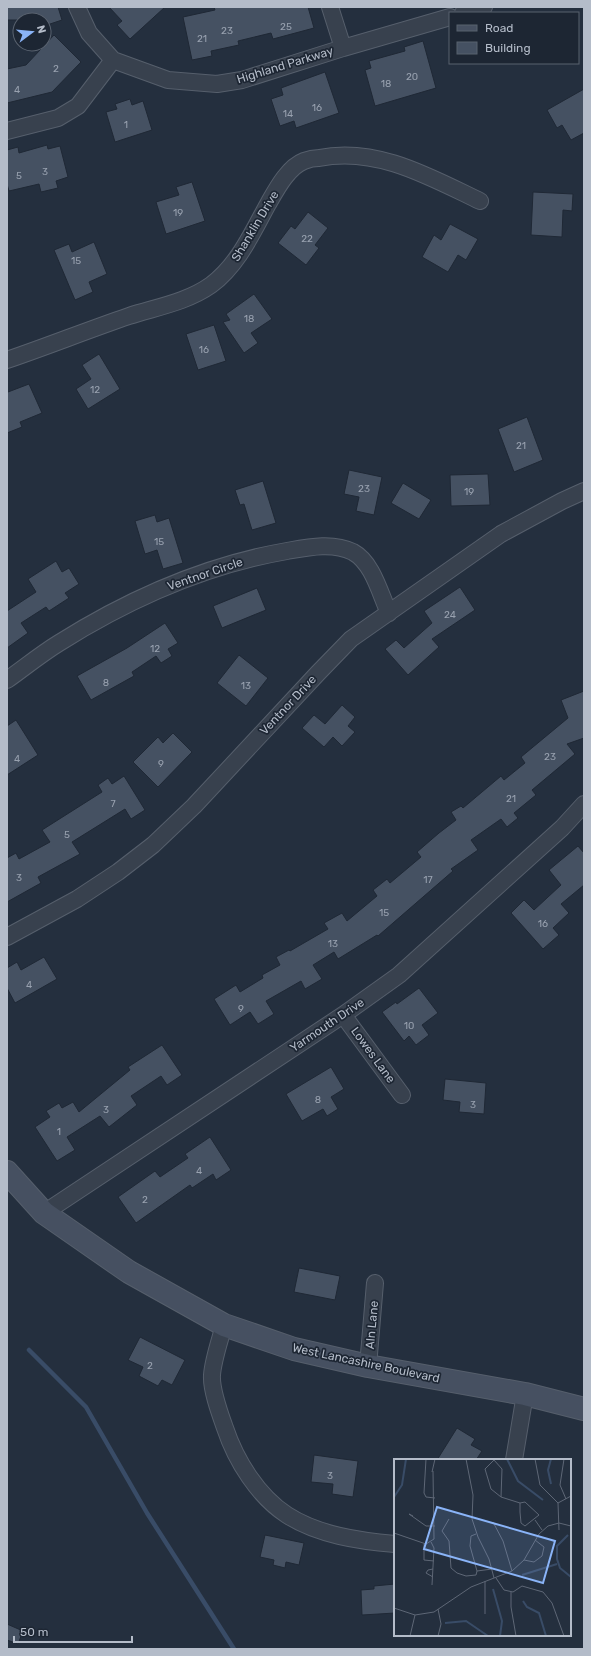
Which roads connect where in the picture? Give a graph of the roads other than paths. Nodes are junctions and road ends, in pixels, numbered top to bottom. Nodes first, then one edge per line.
1 (77, 7) edge
2 (330, 7) edge
3 (484, 7) edge
4 (466, 12) edge
5 (449, 17) edge
6 (343, 48) junction
7 (113, 60) junction
8 (7, 131) edge
9 (480, 200) dead end
10 (7, 360) edge
11 (584, 491) edge
12 (389, 614) junction
13 (7, 680) edge
14 (584, 804) edge
15 (7, 937) edge
16 (343, 1015) junction
17 (402, 1095) dead end
18 (7, 1172) edge
19 (44, 1213) junction
20 (375, 1283) dead end
21 (224, 1325) junction
22 (368, 1366) junction
23 (525, 1394) junction
24 (584, 1409) edge
25 (514, 1459) edge
26 (394, 1544) edge

1 - 7 street, Highland Parkway
2 - 6 street
3 - 4 street
5 - 6 street, Highland Parkway
6 - 7 street, Highland Parkway
7 - 8 street
9 - 10 street, Shanklin Drive
11 - 12 street, Ventnor Drive
12 - 13 street, Ventnor Circle
12 - 15 street, Ventnor Drive
14 - 16 street, Yarmouth Drive
16 - 17 street, Lowes Lane
16 - 19 street, Yarmouth Drive
18 - 19 main road, West Lancashire Boulevard
19 - 21 main road, West Lancashire Boulevard
20 - 22 street, Aln Lane
21 - 22 main road, West Lancashire Boulevard
21 - 26 street
22 - 23 main road, West Lancashire Boulevard
23 - 24 main road, West Lancashire Boulevard
23 - 25 street

